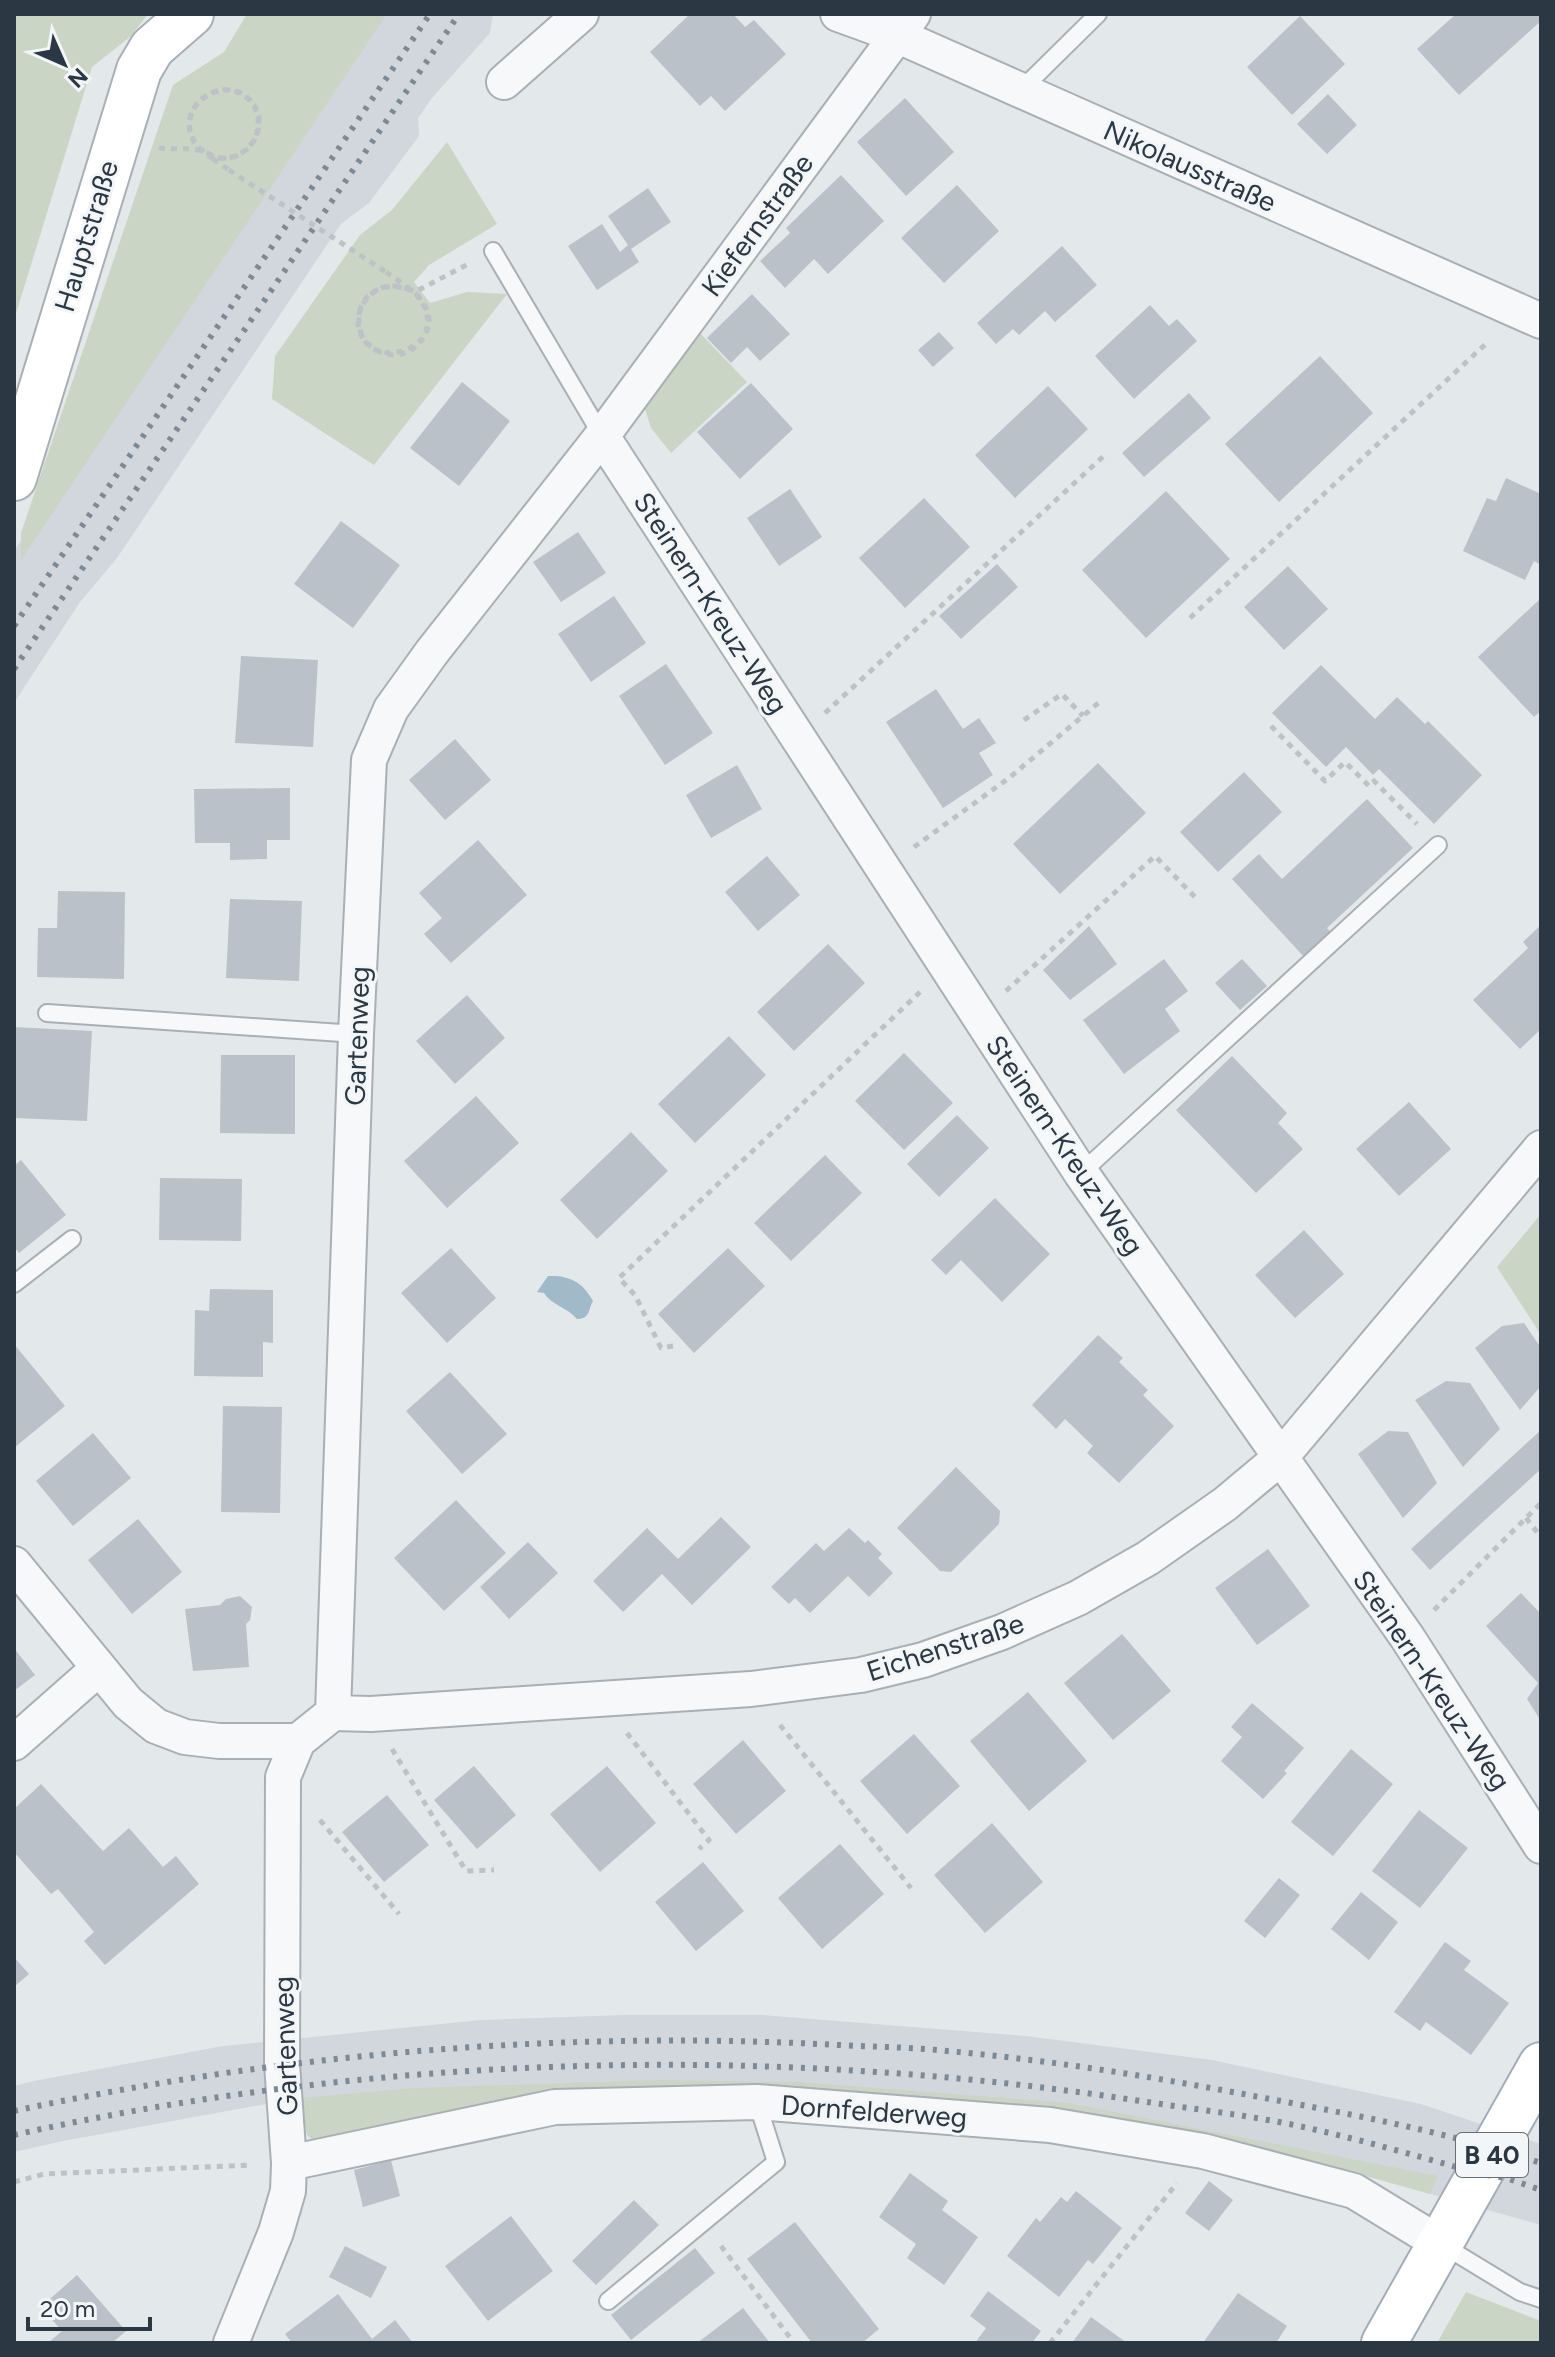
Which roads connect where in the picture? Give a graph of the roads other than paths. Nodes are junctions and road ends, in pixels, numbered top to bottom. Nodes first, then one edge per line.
1 (191, 14) edge
2 (581, 14) edge
3 (838, 14) edge
4 (1098, 14) edge
5 (904, 24) edge
6 (504, 82) dead end
7 (1021, 90) junction
8 (493, 251) road end
9 (1530, 317) edge
10 (602, 436) junction
11 (14, 478) edge
12 (1438, 845) road end
13 (47, 1013) dead end
14 (356, 1034) junction
15 (1541, 1148) edge
16 (1081, 1173) junction
17 (72, 1239) dead end
18 (14, 1284) edge
19 (1280, 1458) junction
20 (14, 1564) edge
21 (99, 1668) junction
22 (333, 1713) junction
23 (298, 1741) junction
24 (14, 1743) edge
25 (1541, 1846) edge
26 (1541, 2065) edge
27 (757, 2102) junction
28 (289, 2163) junction
29 (1441, 2244) junction
30 (1541, 2299) edge
31 (608, 2301) dead end
32 (231, 2343) edge
33 (1384, 2343) edge

1 - 11 street, Hauptstraße
2 - 6 street
3 - 5 street, Nikolausstraße
4 - 7 lane
5 - 7 street, Nikolausstraße
5 - 10 street, Kiefernstraße
7 - 9 street, Nikolausstraße
8 - 10 lane
10 - 14 street, Gartenweg
10 - 16 street, Steinern-Kreuz-Weg
12 - 16 lane
13 - 14 lane
14 - 22 street, Gartenweg
15 - 19 street, Eichenstraße
16 - 19 street, Steinern-Kreuz-Weg
17 - 18 lane
19 - 22 street, Eichenstraße
19 - 25 street, Steinern-Kreuz-Weg
20 - 21 street
21 - 23 street
21 - 24 street
22 - 23 street
23 - 28 street, Gartenweg
26 - 29 street, B 40
27 - 28 street, Dornfelderweg
27 - 29 street, Dornfelderweg
27 - 31 lane
28 - 32 street, Gartenweg
29 - 30 lane
29 - 33 street, B 40

